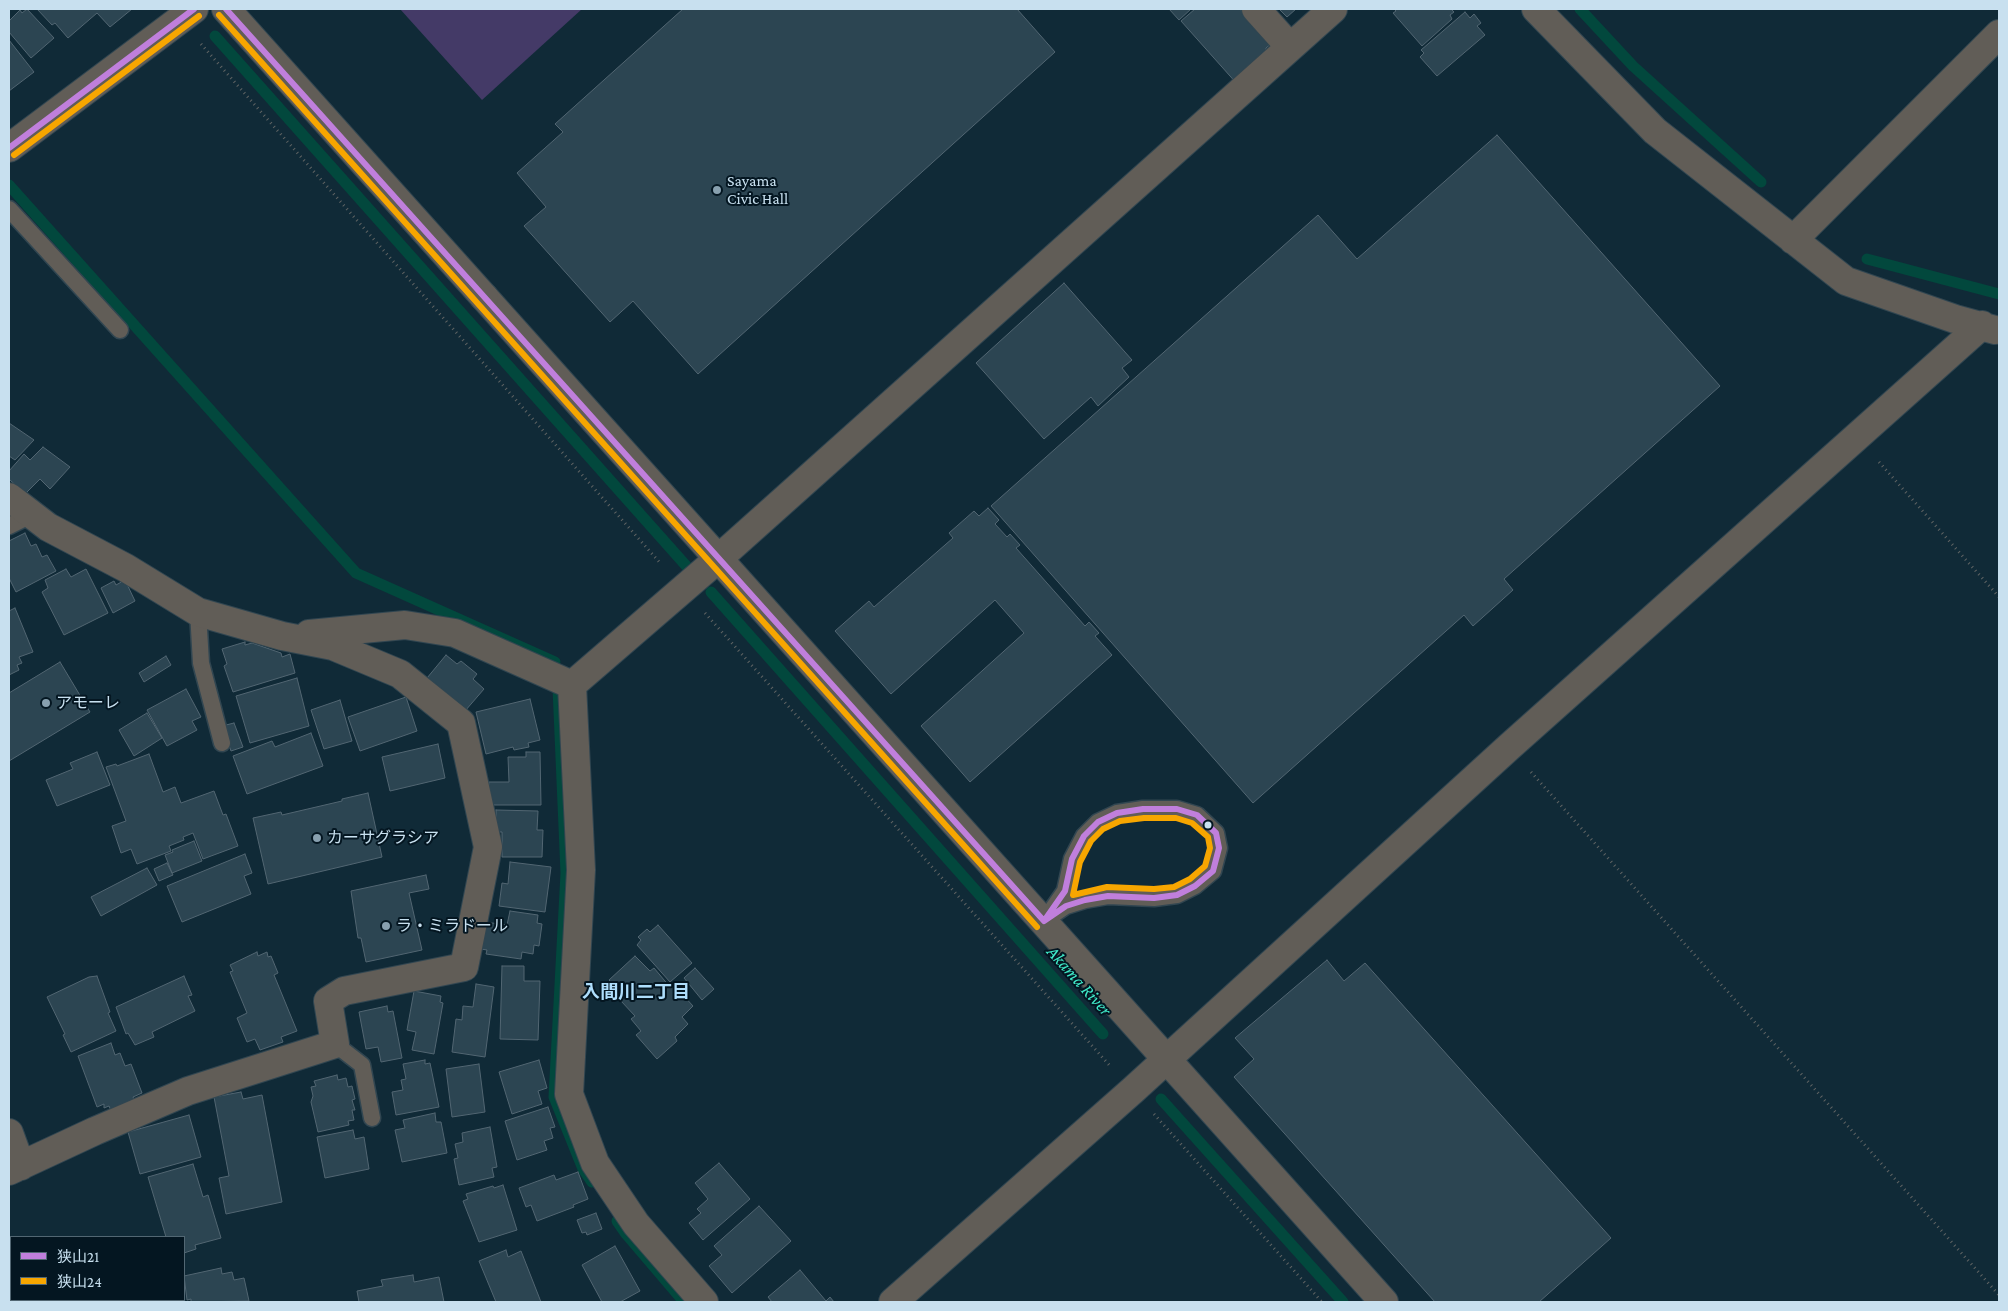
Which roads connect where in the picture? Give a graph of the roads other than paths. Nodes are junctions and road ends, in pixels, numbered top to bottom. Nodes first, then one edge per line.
1 (226, 9) edge
2 (1256, 9) edge
3 (1333, 9) edge
4 (1536, 9) edge
5 (186, 14) edge
6 (1999, 34) edge
7 (1290, 47) junction
8 (9, 148) edge
9 (9, 210) edge
10 (1794, 240) junction
11 (1991, 328) edge
12 (120, 330) dead end
13 (9, 497) edge
14 (20, 520) edge
15 (718, 559) junction
16 (198, 612) junction
17 (282, 636) junction
18 (572, 686) junction
19 (222, 743) dead end
20 (1044, 921) junction
21 (335, 1044) junction
22 (1167, 1058) junction
23 (372, 1118) dead end
24 (9, 1133) edge
25 (15, 1168) edge
26 (704, 1302) edge
27 (893, 1302) edge
28 (1384, 1302) edge

1 - 15 street
2 - 7 street
3 - 7 street
4 - 10 street
5 - 8 street
6 - 10 street
7 - 15 street
9 - 12 lane
10 - 11 street
11 - 22 street
13 - 14 street
14 - 16 street
15 - 18 street
15 - 20 street
16 - 17 street
16 - 19 lane
17 - 18 street
17 - 21 street
18 - 26 street
20 - 20 lane
20 - 22 street
21 - 23 lane
21 - 25 street
22 - 27 street
22 - 28 street
24 - 25 street

